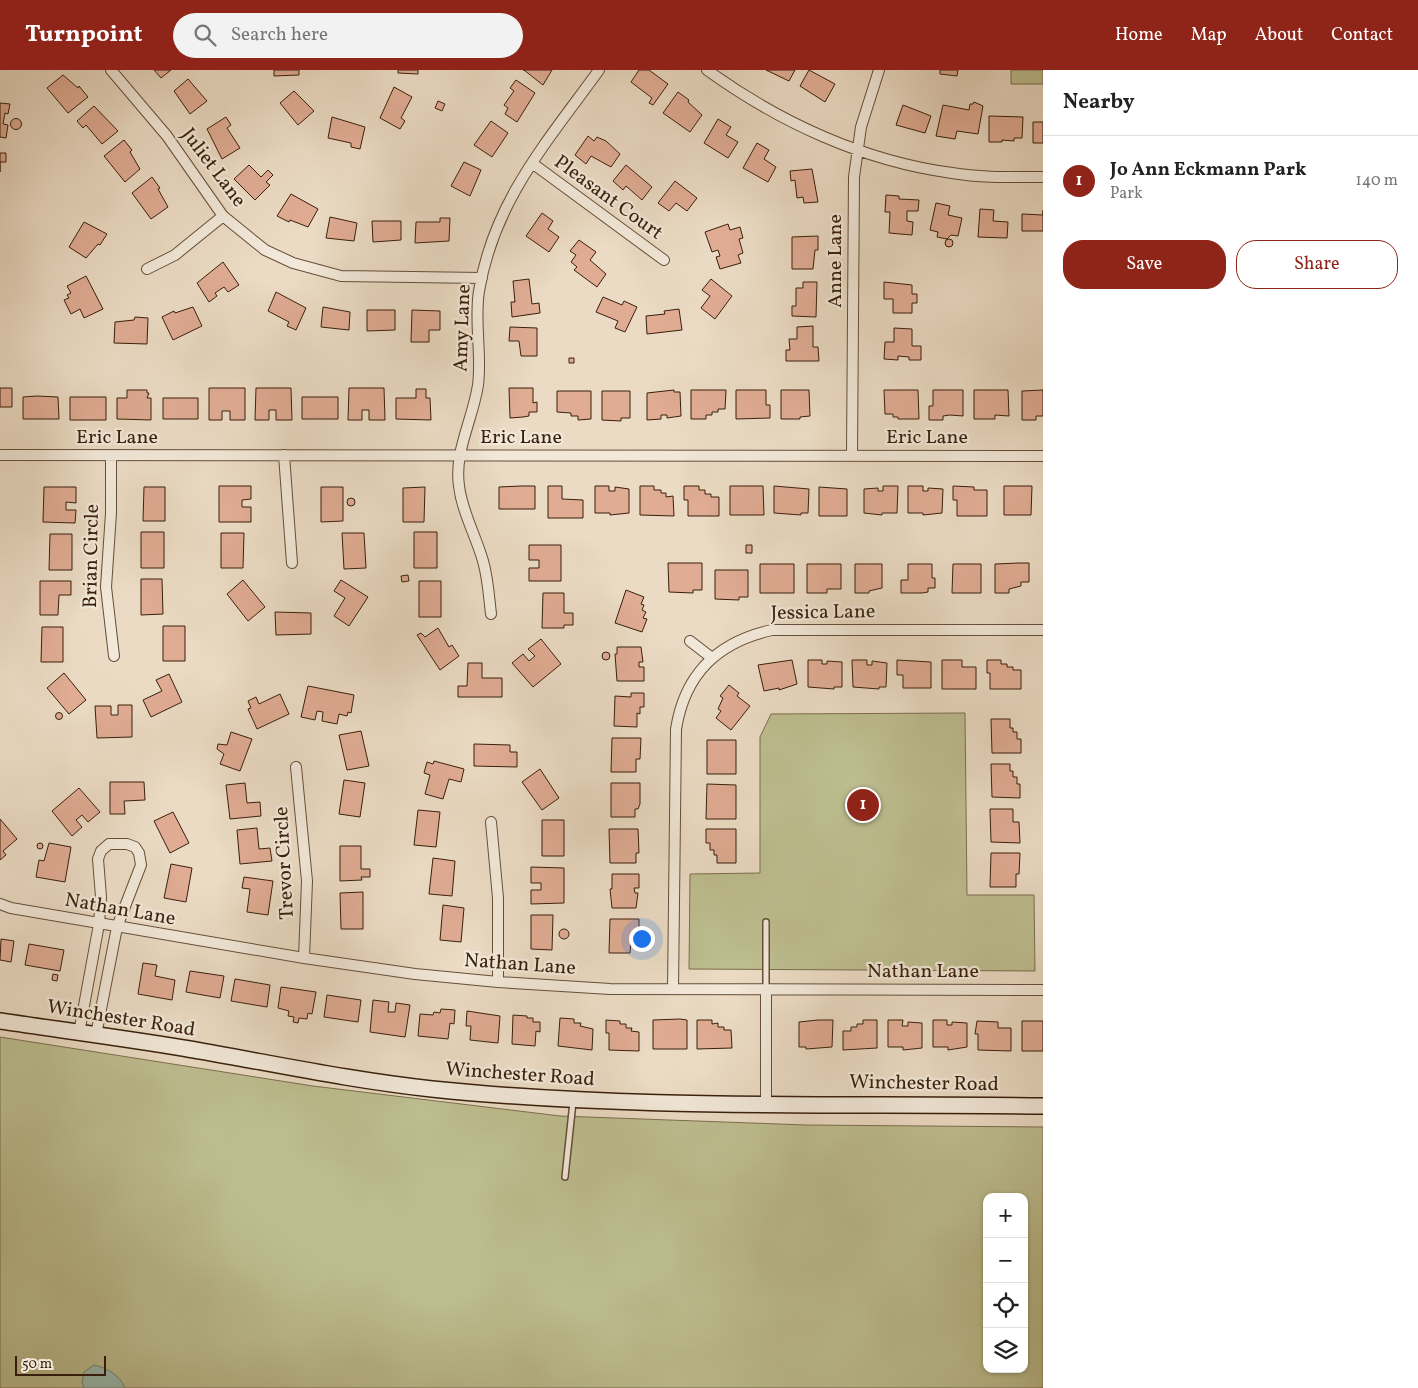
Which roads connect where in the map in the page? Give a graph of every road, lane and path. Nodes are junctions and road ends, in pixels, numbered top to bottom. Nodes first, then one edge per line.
1 (111, 70) edge
2 (599, 70) edge
3 (706, 70) edge
4 (879, 70) edge
5 (857, 150) junction
6 (532, 163) junction
7 (1043, 178) edge
8 (223, 216) junction
9 (664, 260) dead end
10 (147, 269) dead end
11 (482, 278) junction
12 (0, 455) edge
13 (111, 456) junction
14 (284, 456) junction
15 (460, 456) junction
16 (852, 456) junction
17 (1043, 456) edge
18 (292, 563) dead end
19 (491, 614) dead end
20 (1043, 630) edge
21 (690, 641) dead end
22 (114, 656) dead end
23 (712, 658) junction
24 (296, 767) dead end
25 (491, 822) dead end
26 (0, 904) edge
27 (766, 922) dead end
28 (99, 924) junction
29 (117, 927) junction
30 (304, 958) junction
31 (498, 982) junction
32 (673, 989) junction
33 (766, 989) junction
34 (1043, 990) edge
35 (0, 1021) edge
36 (80, 1033) junction
37 (96, 1035) junction
38 (574, 1099) junction
39 (766, 1103) junction
40 (1043, 1106) edge
41 (565, 1177) dead end

1 - 8 street, Juliet Lane
2 - 6 street, Amy Lane
3 - 5 street
4 - 5 street, Anne Lane
5 - 7 street
5 - 16 street, Anne Lane
6 - 9 street, Pleasant Court
6 - 11 street, Amy Lane
8 - 10 street
8 - 11 street, Juliet Lane
11 - 15 street, Amy Lane
12 - 13 street, Eric Lane
13 - 14 street, Eric Lane
13 - 22 street, Brian Circle
14 - 15 street, Eric Lane
14 - 18 street
15 - 16 street, Eric Lane
15 - 19 street, Amy Lane
16 - 17 street, Eric Lane
20 - 23 street, Jessica Lane
21 - 23 street
23 - 32 street, Jessica Lane
24 - 30 street, Trevor Circle
25 - 31 street
26 - 28 street, Nathan Lane
27 - 33 lane
28 - 29 street, Nathan Lane
28 - 29 street
28 - 36 street
29 - 30 street, Nathan Lane
29 - 37 street
30 - 31 street, Nathan Lane
31 - 32 street, Nathan Lane
32 - 33 street, Nathan Lane
33 - 34 street, Nathan Lane
33 - 39 street
35 - 36 main road, Winchester Road
36 - 37 main road, Winchester Road
37 - 38 main road, Winchester Road
38 - 39 main road, Winchester Road
38 - 41 lane
39 - 40 main road, Winchester Road

